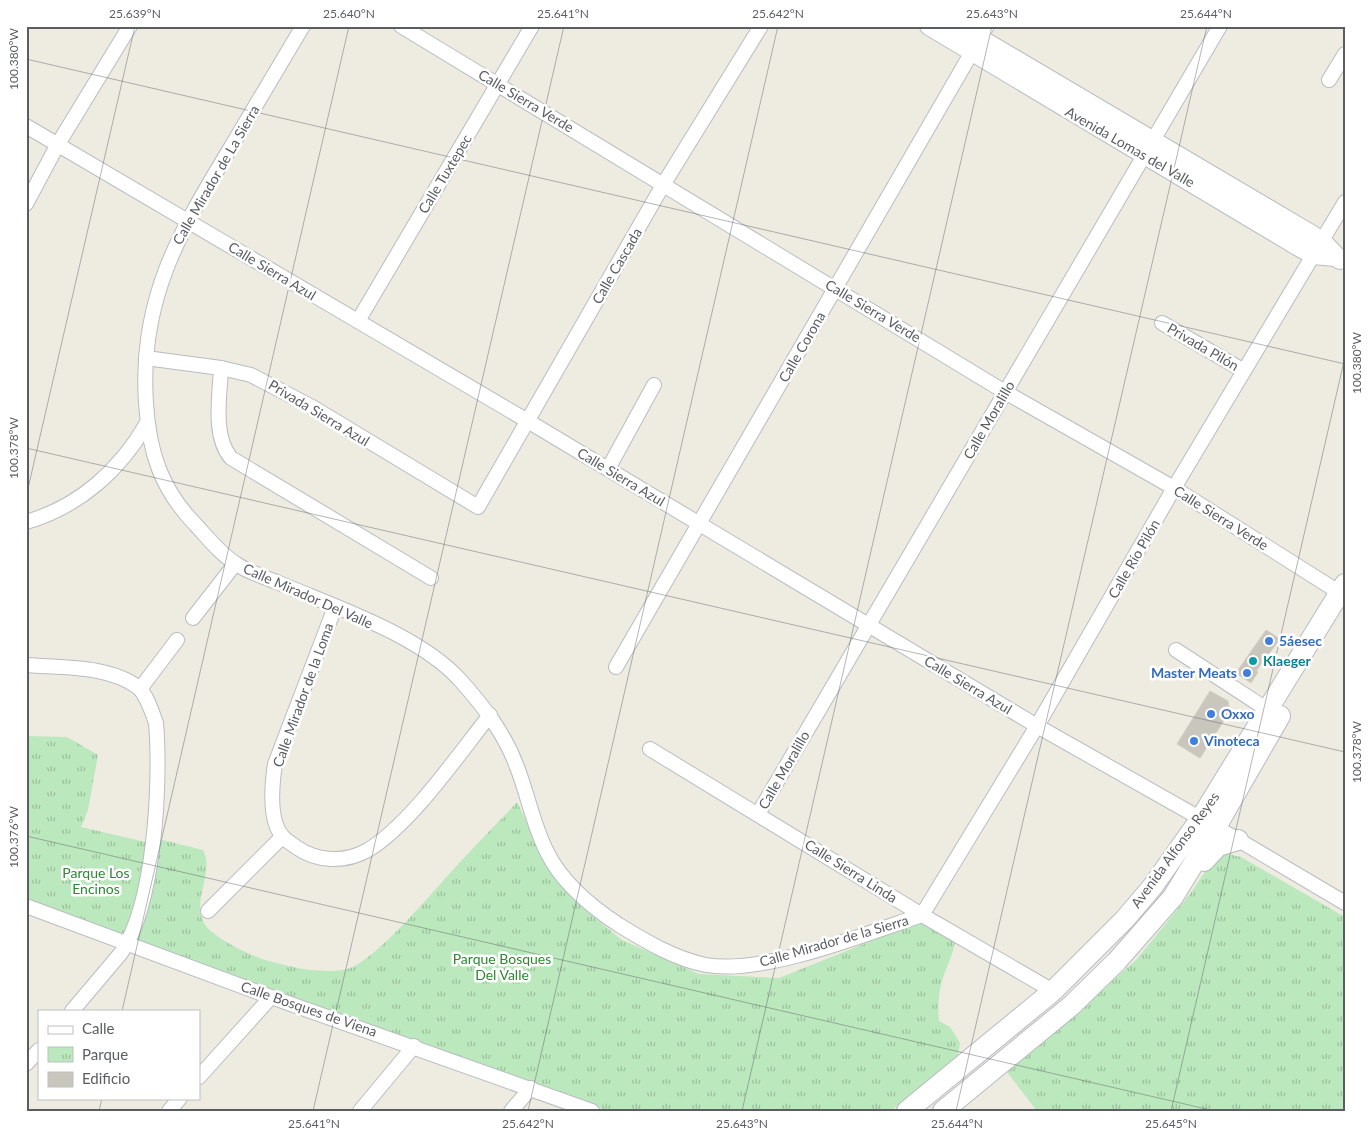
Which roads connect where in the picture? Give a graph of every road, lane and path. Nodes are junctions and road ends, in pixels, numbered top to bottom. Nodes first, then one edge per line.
1 (130, 26) edge
2 (304, 26) edge
3 (401, 26) edge
4 (532, 26) edge
5 (761, 26) edge
6 (929, 26) edge
7 (959, 26) edge
8 (1220, 26) edge
9 (980, 39) edge
10 (1345, 54) edge
11 (1329, 80) dead end
12 (498, 83) junction
13 (26, 126) edge
14 (1153, 139) junction
15 (58, 144) junction
16 (1145, 154) junction
17 (663, 185) junction
18 (1345, 202) edge
19 (26, 204) edge
20 (187, 220) junction
21 (1318, 248) junction
22 (1340, 260) edge
23 (835, 288) junction
24 (358, 321) junction
25 (1162, 323) dead end
26 (146, 358) junction
27 (221, 368) junction
28 (1244, 371) junction
29 (654, 385) dead end
30 (1006, 392) junction
31 (526, 420) junction
32 (147, 423) junction
33 (608, 470) junction
34 (1174, 488) junction
35 (478, 507) joint
36 (26, 522) edge
37 (700, 524) junction
38 (235, 564) junction
39 (431, 578) dead end
40 (1343, 595) edge
41 (335, 607) junction
42 (193, 618) dead end
43 (869, 626) junction
44 (177, 640) dead end
45 (1176, 650) dead end
46 (26, 665) edge
47 (616, 667) dead end
48 (140, 689) junction
49 (1274, 714) junction
50 (490, 715) junction
51 (1037, 726) junction
52 (650, 749) dead end
53 (758, 814) junction
54 (1209, 823) junction
55 (282, 837) junction
56 (1238, 840) junction
57 (1173, 896) junction
58 (1345, 903) edge
59 (26, 906) edge
60 (208, 912) dead end
61 (922, 915) junction
62 (128, 943) junction
63 (1053, 991) junction
64 (271, 997) junction
65 (73, 1010) edge
66 (414, 1046) junction
67 (38, 1051) edge
68 (26, 1064) edge
69 (200, 1076) edge
70 (531, 1088) junction
71 (178, 1100) edge
72 (169, 1111) edge
73 (360, 1111) edge
74 (511, 1111) edge
75 (592, 1111) edge
76 (906, 1111) edge
77 (943, 1111) edge

1 - 15 street
2 - 20 street, Calle Mirador de La Sierra
3 - 12 street, Calle Sierra Verde
4 - 12 street, Calle Tuxtepec
5 - 17 street, Calle Cascada
6 - 9 street, Avenida Lomas del Valle
7 - 9 street, Avenida Lomas del Valle
8 - 14 street, Calle Moralillo
9 - 14 street, Avenida Lomas del Valle
9 - 16 street, Avenida Lomas del Valle
9 - 23 street, Calle Corona
10 - 11 street
12 - 17 street, Calle Sierra Verde
12 - 24 street, Calle Tuxtepec
13 - 15 street, Calle Sierra Azul
14 - 16 street, Calle Moralillo
14 - 21 street, Avenida Lomas del Valle
15 - 19 street
15 - 20 street, Calle Sierra Azul
16 - 21 street, Avenida Lomas del Valle
16 - 30 street, Calle Moralillo
17 - 23 street, Calle Sierra Verde
17 - 31 street, Calle Cascada
18 - 21 street, Calle Río Pilón
20 - 24 street, Calle Sierra Azul
20 - 26 street, Calle Mirador de La Sierra
21 - 22 street, Avenida Lomas del Valle
21 - 28 street, Calle Río Pilón
23 - 30 street, Calle Sierra Verde
23 - 37 street, Calle Corona
24 - 31 street, Calle Sierra Azul
25 - 28 street, Privada Pilón
26 - 27 street, Privada Sierra Azul
26 - 32 street, Calle Mirador de La Sierra
27 - 35 street, Privada Sierra Azul
27 - 39 street
28 - 34 street, Calle Río Pilón
29 - 33 street
30 - 34 street, Calle Sierra Verde
30 - 43 street, Calle Moralillo
31 - 33 street, Calle Sierra Azul
31 - 35 street, Calle Cascada
32 - 36 street
32 - 38 street, Calle Mirador Del Valle
33 - 37 street, Calle Sierra Azul
34 - 40 street, Calle Sierra Verde
34 - 51 street, Calle Río Pilón
37 - 43 street, Calle Sierra Azul
37 - 47 street, Calle Corona
38 - 41 street, Calle Mirador Del Valle
38 - 42 street
40 - 49 main road, Avenida Alfonso Reyes
41 - 50 street, Calle Mirador Del Valle
41 - 55 street, Calle Mirador de la Loma
43 - 51 street, Calle Sierra Azul
43 - 53 street, Calle Moralillo
44 - 48 street
45 - 49 street
46 - 48 street
48 - 62 street
49 - 54 main road, Avenida Alfonso Reyes
50 - 55 street
50 - 61 street, Calle Mirador de la Sierra
51 - 54 street, Calle Sierra Azul
51 - 61 street, Calle Río Pilón
52 - 53 street, Calle Sierra Linda
53 - 61 street, Calle Sierra Linda
54 - 56 street, Calle Sierra Azul
54 - 57 main road, Avenida Alfonso Reyes
54 - 63 main road, Avenida Alfonso Reyes
55 - 60 street
56 - 57 main road
56 - 58 street, Calle Sierra Azul
57 - 77 main road, Avenida Alfonso Reyes
59 - 62 street, Calle Bosques de Viena
61 - 63 street, Calle Sierra Linda
62 - 64 street, Calle Bosques de Viena
62 - 65 street
63 - 76 main road, Avenida Alfonso Reyes
64 - 66 street, Calle Bosques de Viena
64 - 69 street
66 - 70 street, Calle Bosques de Viena
66 - 73 street
67 - 68 street
70 - 74 street
70 - 75 street, Calle Bosques de Viena
71 - 72 street

